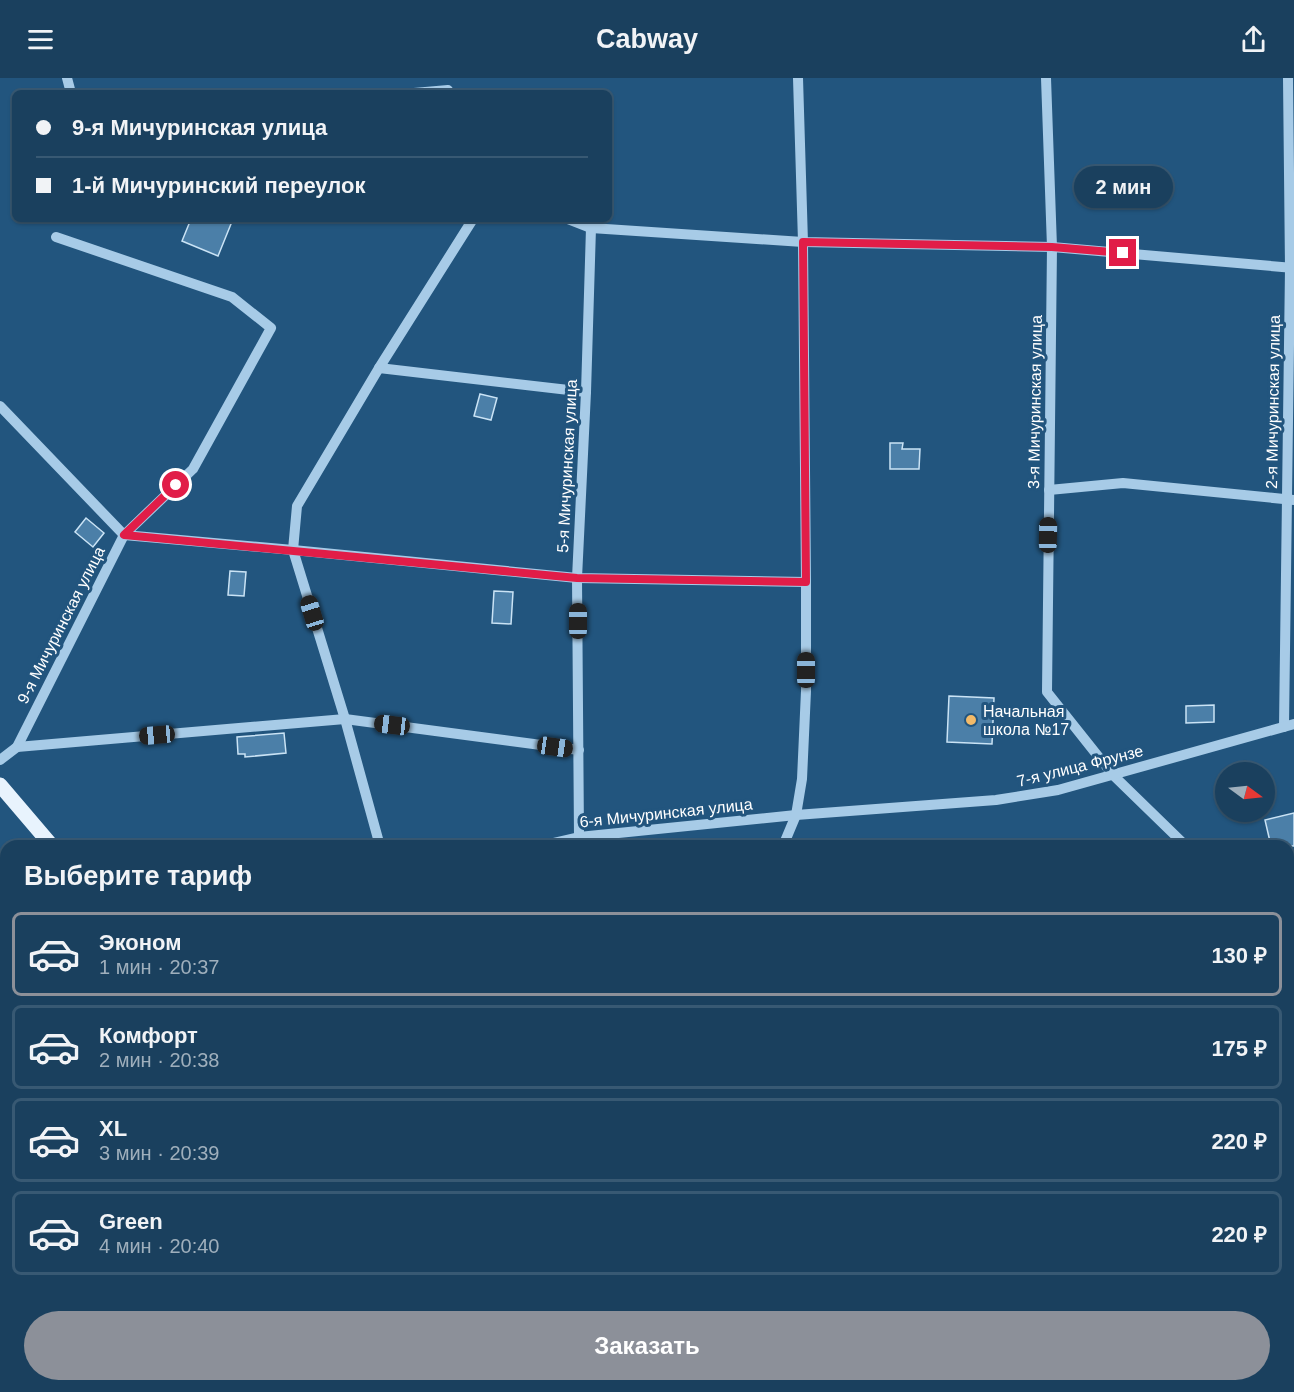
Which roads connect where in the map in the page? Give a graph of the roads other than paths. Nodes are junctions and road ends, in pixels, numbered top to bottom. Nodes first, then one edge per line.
1 (798, 78) edge
2 (1046, 78) edge
3 (1288, 78) edge
4 (471, 222) edge
5 (576, 222) edge
6 (591, 228) junction
7 (56, 237) dead end
8 (803, 242) junction
9 (1052, 247) junction
10 (1292, 268) edge
11 (379, 368) junction
12 (586, 392) junction
13 (0, 406) edge
14 (1049, 490) junction
15 (1290, 499) edge
16 (124, 535) junction
17 (293, 550) junction
18 (577, 578) junction
19 (806, 582) junction
20 (345, 719) junction
21 (1289, 725) edge
22 (17, 747) junction
23 (579, 750) junction
24 (0, 760) edge
25 (1113, 775) junction
26 (0, 786) edge
27 (796, 815) junction
28 (579, 837) junction
29 (43, 840) edge
30 (378, 840) edge
31 (566, 840) edge
32 (786, 840) edge
33 (1180, 840) edge

1 - 8 street
2 - 9 street, 3-я Мичуринская улица
3 - 10 street, 2-я Мичуринская улица
4 - 11 street
5 - 6 street
6 - 8 street
6 - 12 street, 5-я Мичуринская улица
7 - 16 street, 9-я Мичуринская улица
8 - 9 street
8 - 19 street
9 - 10 street
9 - 14 street, 3-я Мичуринская улица
10 - 15 street, 2-я Мичуринская улица
11 - 12 street
11 - 17 street
12 - 18 street, 5-я Мичуринская улица
13 - 16 street
14 - 15 street
14 - 25 street, 3-я Мичуринская улица
15 - 21 street, 2-я Мичуринская улица
16 - 17 street
16 - 22 street, 9-я Мичуринская улица
17 - 18 street
17 - 20 street
18 - 19 street
18 - 23 street, 5-я Мичуринская улица
19 - 27 street
20 - 22 street
20 - 23 street
20 - 30 street
21 - 25 street, 7-я улица Фрунзе
22 - 24 street, 9-я Мичуринская улица
23 - 28 street, 5-я Мичуринская улица
25 - 27 street, 7-я улица Фрунзе
25 - 33 street, 3-я Мичуринская улица
26 - 29 main road
27 - 28 street, 6-я Мичуринская улица
27 - 32 street
28 - 31 street, 6-я Мичуринская улица

